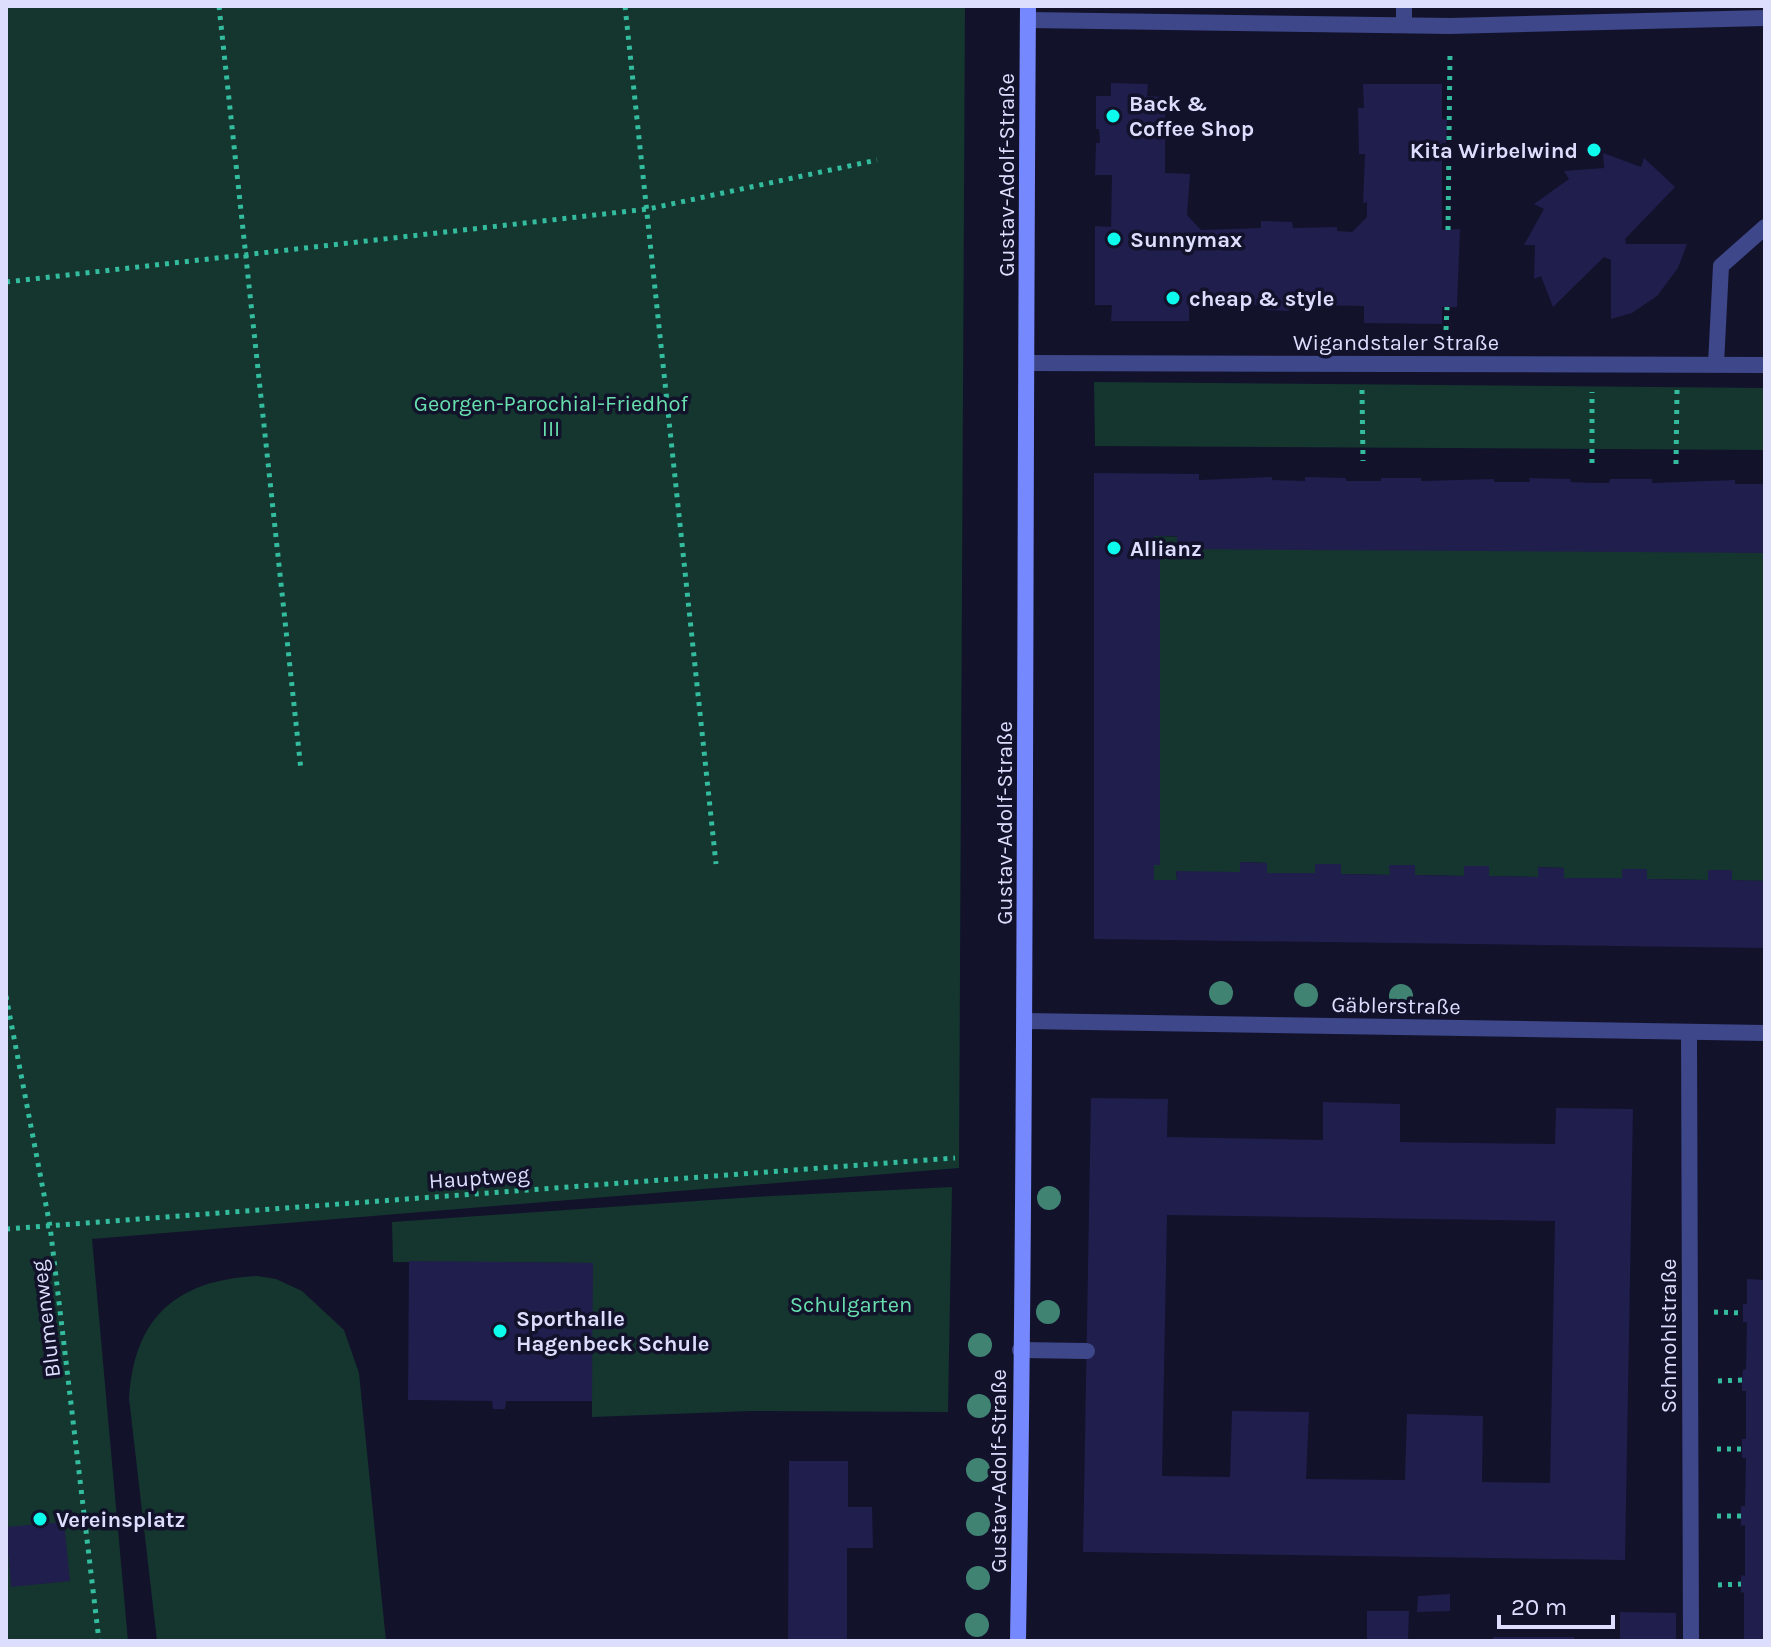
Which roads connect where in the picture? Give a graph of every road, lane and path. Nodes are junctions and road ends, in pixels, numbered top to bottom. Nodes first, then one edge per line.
1 (219, 6) edge
2 (625, 6) edge
3 (1404, 6) edge
4 (1745, 12) edge
5 (1028, 13) edge
6 (1765, 18) edge
7 (1404, 25) junction
8 (1450, 26) junction
9 (877, 160) dead end
10 (648, 209) junction
11 (1765, 227) edge
12 (1448, 230) dead end
13 (247, 254) junction
14 (6, 282) edge
15 (1447, 307) dead end
16 (1446, 330) dead end
17 (1027, 363) junction
18 (1592, 364) junction
19 (1716, 364) junction
20 (1677, 365) junction
21 (1765, 365) edge
22 (1592, 463) dead end
23 (1676, 464) dead end
24 (301, 770) dead end
25 (716, 864) dead end
26 (6, 996) edge
27 (1026, 1021) junction
28 (1689, 1032) junction
29 (1765, 1033) edge
30 (955, 1158) dead end
31 (50, 1226) junction
32 (6, 1229) edge
33 (1709, 1312) dead end
34 (1743, 1313) dead end
35 (1020, 1350) junction
36 (1087, 1351) dead end
37 (1742, 1380) dead end
38 (1709, 1381) dead end
39 (1708, 1449) dead end
40 (1742, 1449) dead end
41 (1708, 1516) dead end
42 (1741, 1516) dead end
43 (1741, 1584) dead end
44 (1708, 1585) dead end
45 (99, 1641) edge
46 (1018, 1641) edge
47 (1691, 1641) edge

1 - 13 path
2 - 10 path
3 - 7 street
4 - 6 street
4 - 8 street
5 - 7 street
5 - 17 street, Gustav-Adolf-Straße
7 - 8 street
8 - 12 path
9 - 10 path
10 - 13 path
10 - 25 path
11 - 19 street
13 - 14 path
13 - 24 path
15 - 16 path
17 - 18 street, Wigandstaler Straße
17 - 27 street, Gustav-Adolf-Straße
18 - 20 street, Wigandstaler Straße
18 - 22 path
19 - 20 street, Wigandstaler Straße
19 - 21 street, Wigandstaler Straße
20 - 23 path
26 - 31 path, Blumenweg
27 - 28 street, Gäblerstraße
27 - 35 street, Gustav-Adolf-Straße
28 - 29 street, Gäblerstraße
28 - 47 street, Schmohlstraße
30 - 31 path, Hauptweg
31 - 32 path, Hauptweg
31 - 45 path, Blumenweg
33 - 34 path
35 - 36 street
35 - 46 street, Gustav-Adolf-Straße
37 - 38 path
39 - 40 path
41 - 42 path
43 - 44 path

